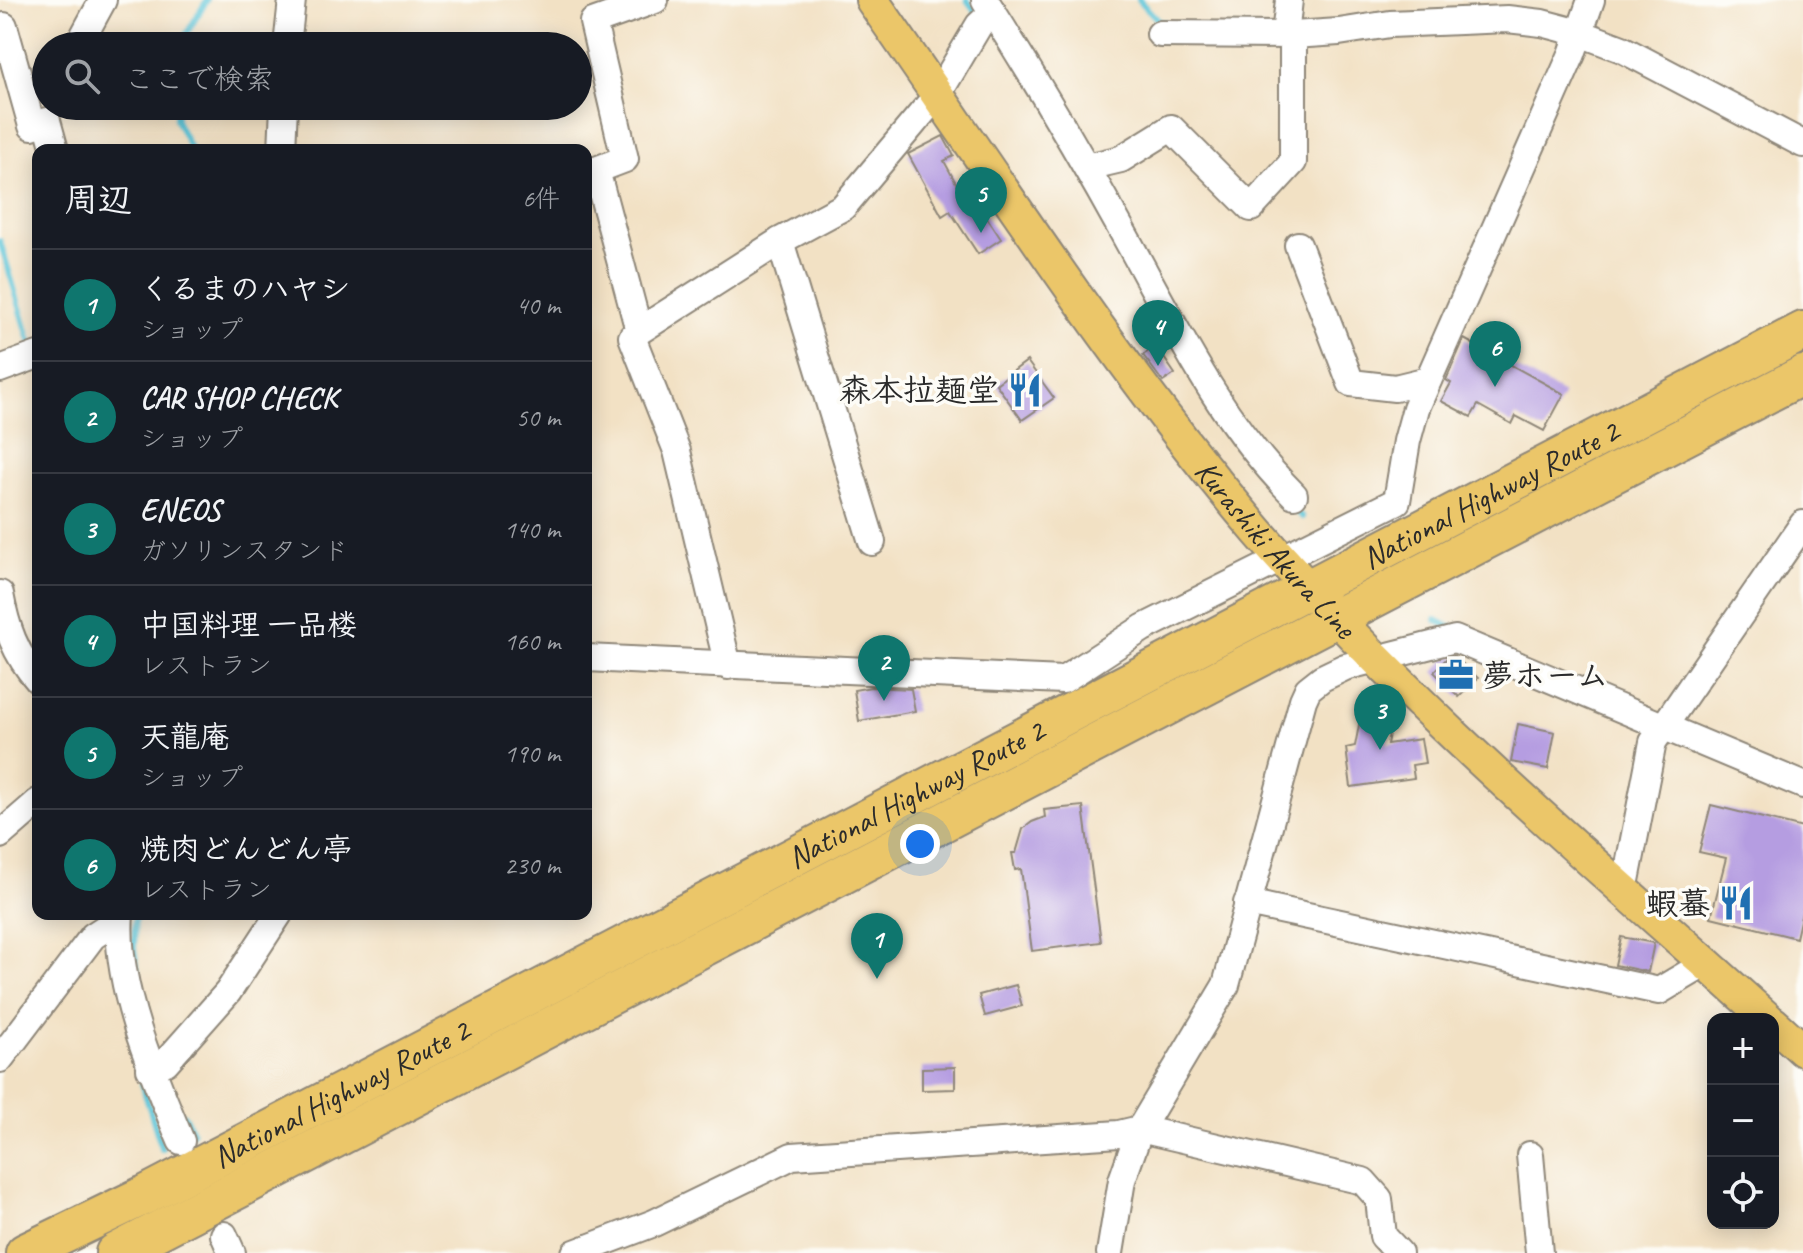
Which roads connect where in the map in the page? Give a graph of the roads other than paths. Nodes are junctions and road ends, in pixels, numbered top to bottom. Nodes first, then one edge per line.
1 (103, 0) edge
2 (292, 0) edge
3 (655, 0) edge
4 (872, 0) edge
5 (1289, 0) edge
6 (1591, 0) edge
7 (986, 13) edge
8 (0, 27) edge
9 (86, 32) edge
10 (289, 32) edge
11 (1580, 33) junction
12 (1160, 34) dead end
13 (1289, 35) junction
14 (938, 94) junction
15 (44, 120) edge
16 (55, 120) edge
17 (283, 120) edge
18 (55, 144) edge
19 (282, 144) edge
20 (1803, 144) edge
21 (1087, 167) junction
22 (780, 241) junction
23 (1298, 245) dead end
24 (639, 331) junction
25 (1803, 331) edge
26 (32, 357) edge
27 (0, 369) edge
28 (1803, 375) edge
29 (1428, 380) junction
30 (1294, 495) dead end
31 (1803, 524) edge
32 (872, 542) dead end
33 (1283, 558) junction
34 (1308, 587) junction
35 (0, 594) edge
36 (1336, 618) junction
37 (592, 658) edge
38 (1375, 660) junction
39 (728, 666) junction
40 (32, 672) edge
41 (1668, 720) junction
42 (1803, 785) edge
43 (32, 807) edge
44 (0, 835) edge
45 (1624, 891) junction
46 (1247, 903) junction
47 (116, 920) edge
48 (120, 920) edge
49 (275, 920) edge
50 (1706, 963) junction
51 (1761, 1013) edge
52 (1779, 1028) edge
53 (1803, 1050) edge
54 (0, 1059) edge
55 (150, 1069) junction
56 (1140, 1129) junction
57 (181, 1141) dead end
58 (1530, 1155) dead end
59 (1388, 1247) edge
60 (25, 1253) edge
61 (115, 1253) edge
62 (575, 1253) edge
63 (1110, 1253) edge
64 (1539, 1253) edge

1 - 9 street
2 - 10 street
3 - 24 street
4 - 14 main road, Kurashiki Akura Line
5 - 13 street
6 - 11 street
7 - 14 street
7 - 21 street
8 - 15 street
11 - 13 street
11 - 20 street
11 - 29 street
12 - 13 street
13 - 21 street
14 - 22 street
14 - 33 main road, Kurashiki Akura Line
16 - 18 street
17 - 19 street
21 - 30 street
22 - 24 street
22 - 32 street
23 - 29 street
24 - 39 street
25 - 34 highway, National Highway Route 2
26 - 27 street
28 - 36 highway, National Highway Route 2
29 - 33 street
31 - 41 street
33 - 34 main road, Kurashiki Akura Line
33 - 39 street
34 - 36 main road, Kurashiki Akura Line
34 - 60 highway, National Highway Route 2
35 - 40 street
36 - 38 main road, Kurashiki Akura Line
36 - 61 highway, National Highway Route 2
37 - 39 street
38 - 41 street
38 - 45 main road, Kurashiki Akura Line
38 - 46 street
41 - 42 street
41 - 45 street
43 - 44 street
45 - 50 main road, Kurashiki Akura Line
46 - 50 street
46 - 56 street
47 - 54 street
48 - 55 street
49 - 55 street
50 - 51 main road, Kurashiki Akura Line
52 - 53 main road
55 - 57 street
56 - 59 street
56 - 62 street
56 - 63 street
58 - 64 street

